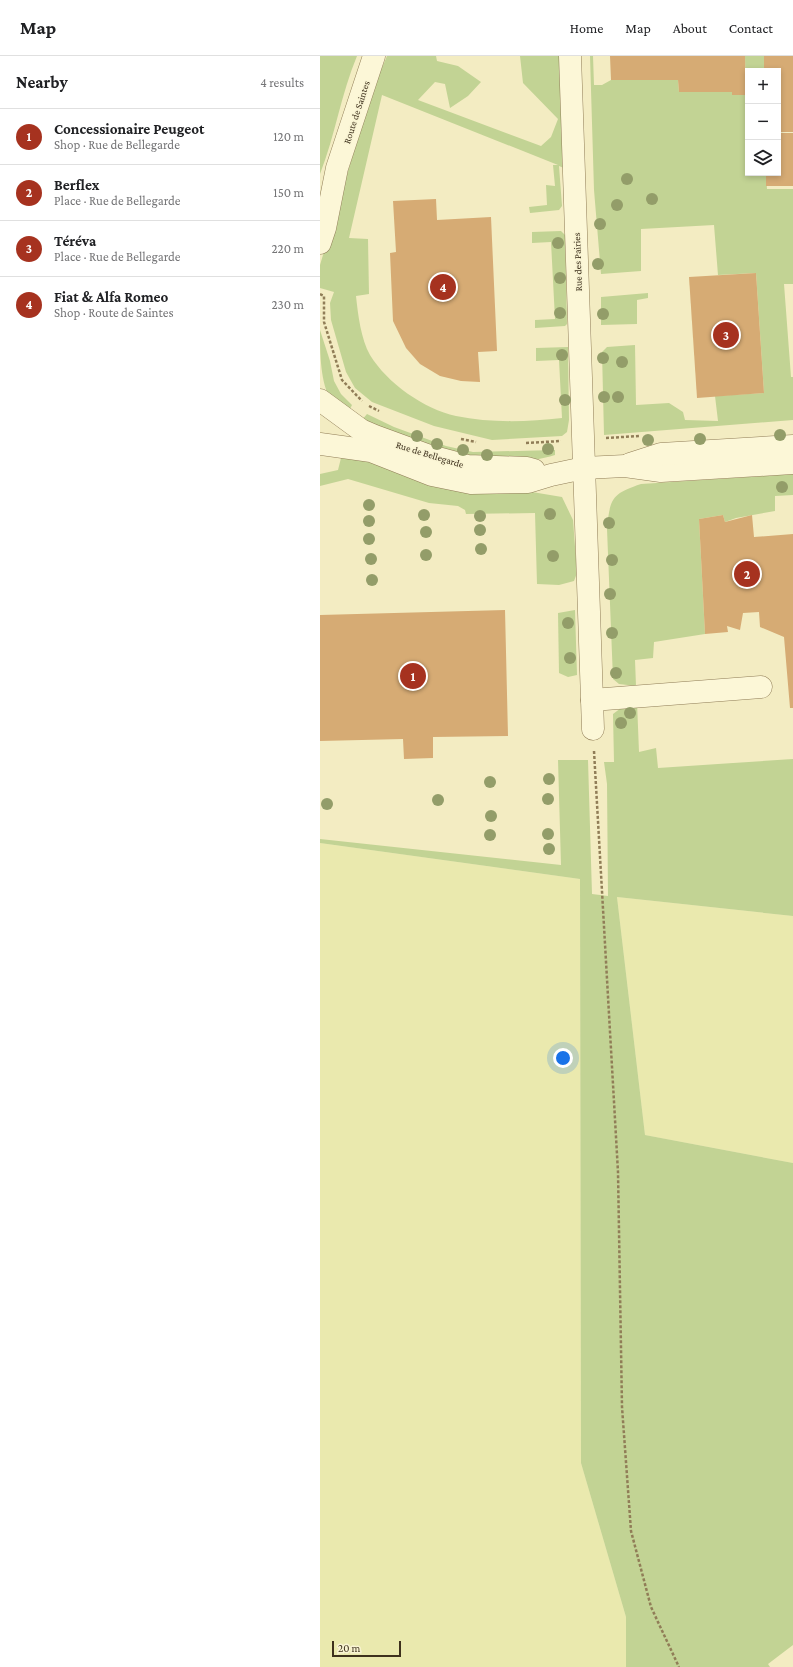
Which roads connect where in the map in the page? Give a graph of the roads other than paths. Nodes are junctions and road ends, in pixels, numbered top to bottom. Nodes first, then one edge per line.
1 (374, 56) edge
2 (570, 56) edge
3 (337, 168) junction
4 (320, 202) edge
5 (320, 243) edge
6 (320, 400) edge
7 (320, 444) edge
8 (793, 446) edge
9 (793, 463) edge
10 (625, 466) junction
11 (584, 468) junction
12 (551, 475) junction
13 (761, 687) dead end
14 (592, 700) junction
15 (593, 729) road end

1 - 3 street, Route de Saintes
2 - 11 street, Rue des Pairies
3 - 4 street
3 - 5 street
6 - 12 street, Rue de Bellegarde
7 - 12 street, Rue de Bellegarde
8 - 10 street, Rue de Bellegarde
9 - 10 street, Rue de Bellegarde
10 - 11 street, Rue de Bellegarde
11 - 12 street, Rue de Bellegarde
11 - 14 street, Rue des Pairies
13 - 14 street
14 - 15 street, Rue des Pairies

